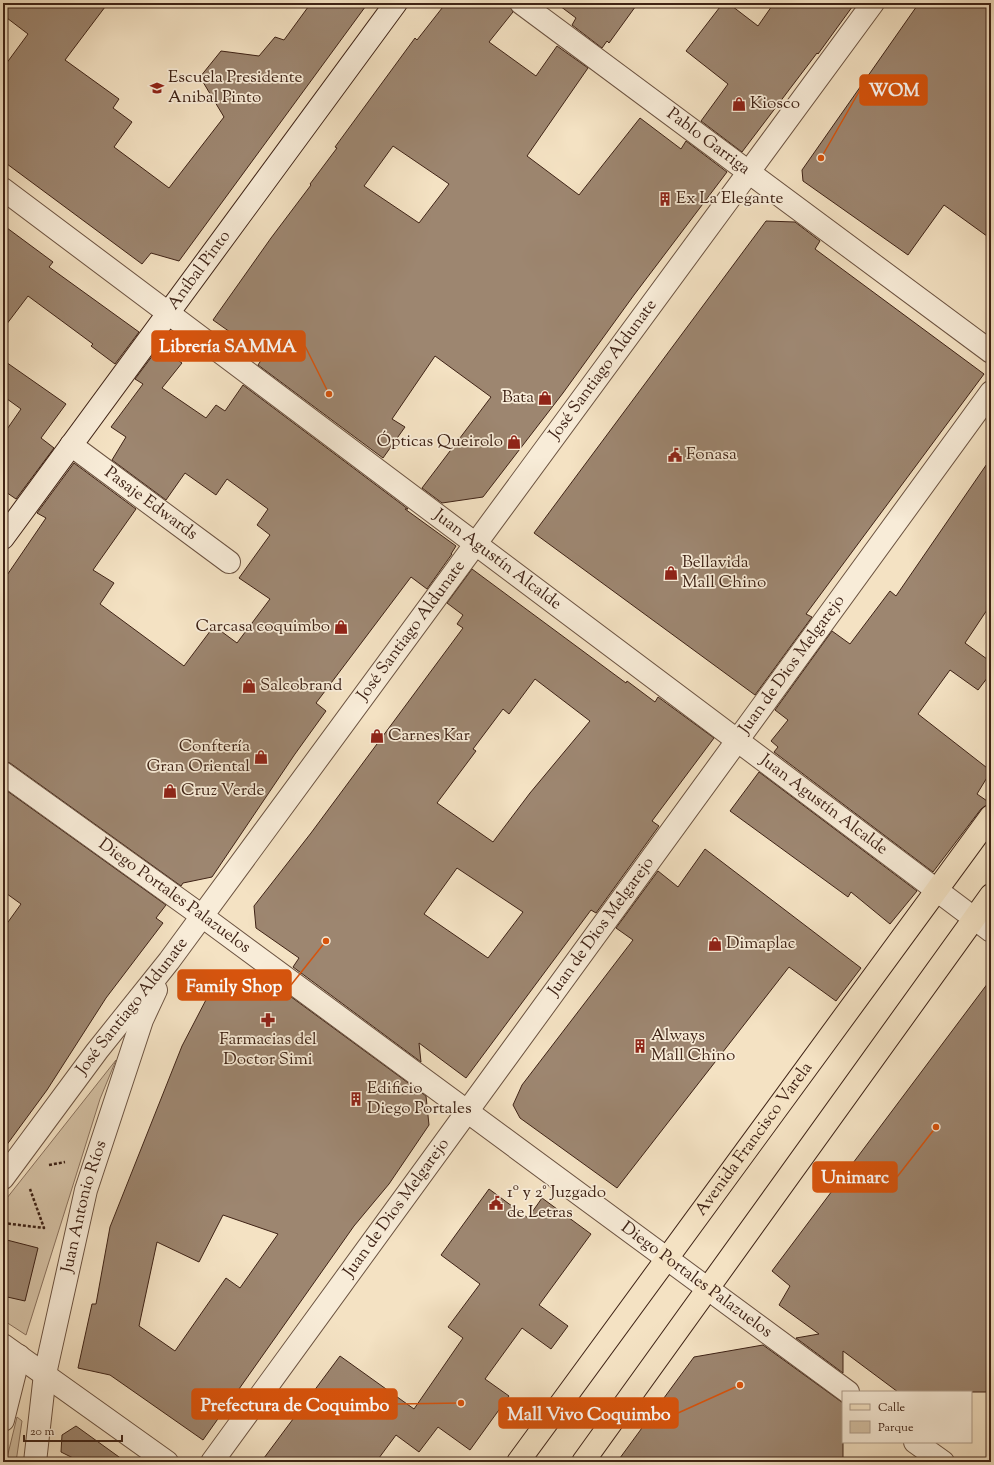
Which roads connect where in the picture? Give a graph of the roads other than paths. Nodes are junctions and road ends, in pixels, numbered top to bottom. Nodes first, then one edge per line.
1 (396, 3) edge
2 (521, 3) edge
3 (873, 3) edge
4 (749, 172) junction
5 (3, 189) edge
6 (168, 313) junction
7 (991, 352) edge
8 (991, 392) edge
9 (71, 445) junction
10 (3, 538) edge
11 (475, 543) junction
12 (230, 562) dead end
13 (737, 741) junction
14 (3, 773) edge
15 (991, 816) edge
16 (936, 890) junction
17 (991, 895) edge
18 (202, 916) junction
19 (983, 924) edge
20 (169, 961) junction
21 (467, 1111) junction
22 (3, 1178) edge
23 (666, 1258) junction
24 (707, 1289) junction
25 (11, 1350) edge
26 (45, 1374) junction
27 (847, 1391) edge
28 (3, 1420) edge
29 (917, 1443) edge
30 (35, 1462) edge
31 (168, 1462) edge
32 (212, 1462) edge
33 (518, 1462) edge
34 (583, 1462) edge
35 (943, 1462) edge

1 - 6 street, Aníbal Pinto
2 - 4 street, Pablo Garriga
3 - 4 street, José Santiago Aldunate
4 - 7 street, Pablo Garriga
4 - 11 street, José Santiago Aldunate
5 - 6 street, Juan Agustín Alcalde
6 - 9 street, Aníbal Pinto
6 - 11 street, Juan Agustín Alcalde
8 - 13 street, Juan de Dios Melgarejo
9 - 10 street, Aníbal Pinto
9 - 12 street, Pasaje Edwards
11 - 13 street, Juan Agustín Alcalde
11 - 18 street, José Santiago Aldunate
13 - 16 street, Juan Agustín Alcalde
13 - 21 street, Juan de Dios Melgarejo
14 - 18 street, Diego Portales Palazuelos
15 - 16 main road, Avenida Francisco Varela
16 - 19 street, Juan Agustín Alcalde
16 - 23 main road, Avenida Francisco Varela
17 - 19 main road
18 - 20 street, José Santiago Aldunate
18 - 21 street, Diego Portales Palazuelos
19 - 24 main road
20 - 22 street, José Santiago Aldunate
20 - 26 street, Juan Antonio Ríos
21 - 23 street, Diego Portales Palazuelos
21 - 32 street, Juan de Dios Melgarejo
23 - 24 street, Diego Portales Palazuelos
23 - 33 main road, Avenida Francisco Varela
24 - 27 street, Diego Portales Palazuelos
24 - 34 main road
25 - 26 street
25 - 28 street
26 - 30 street, Juan Antonio Ríos
26 - 31 street
29 - 35 street

